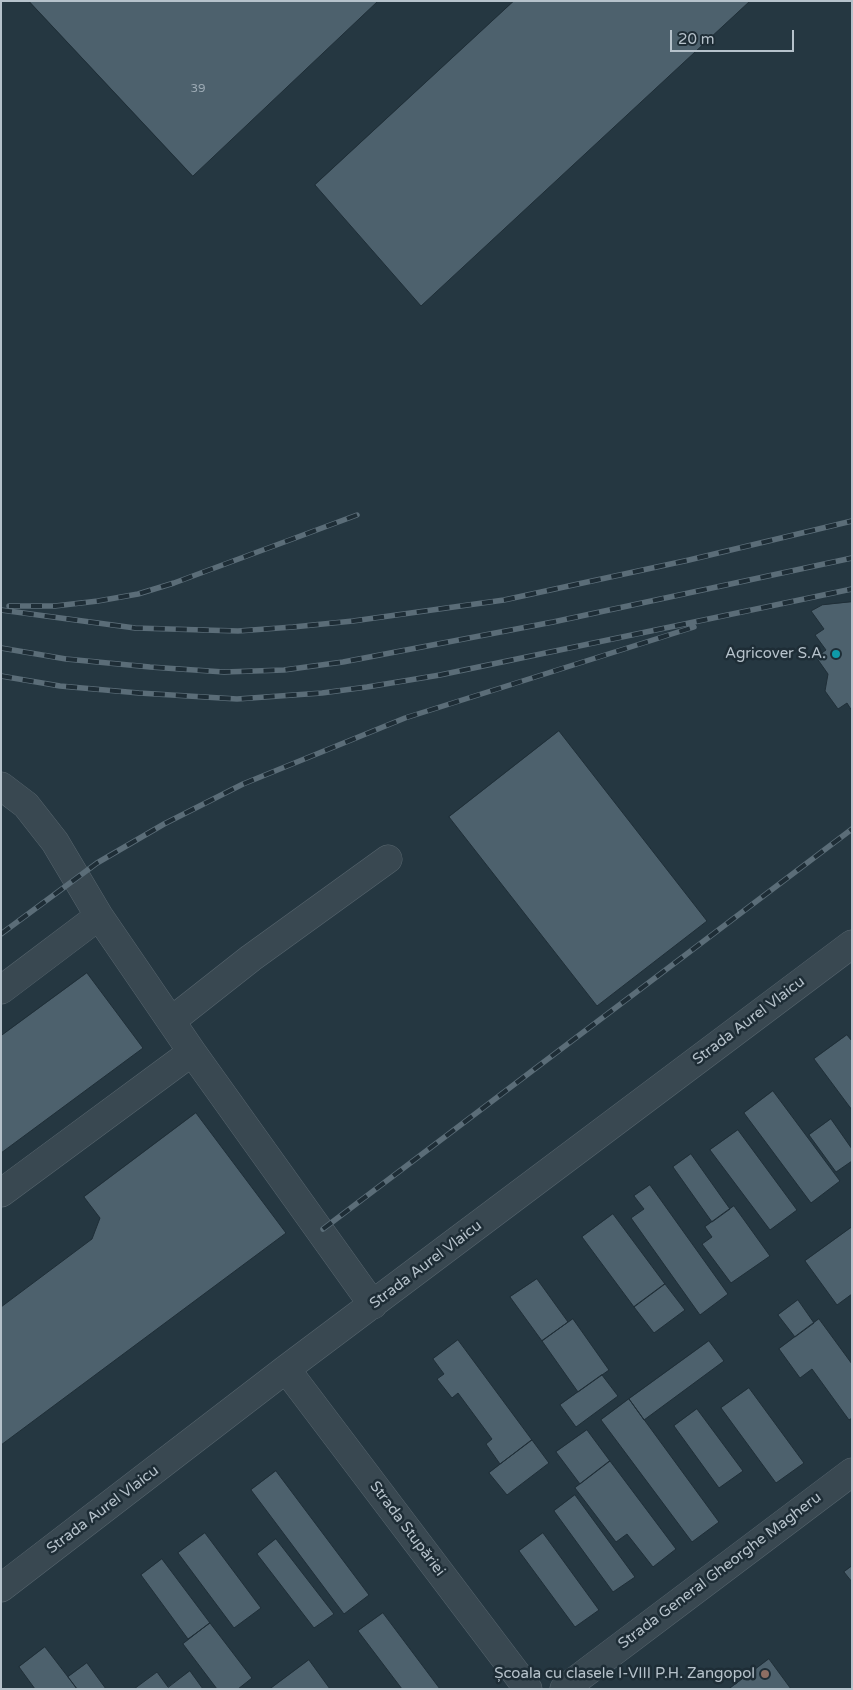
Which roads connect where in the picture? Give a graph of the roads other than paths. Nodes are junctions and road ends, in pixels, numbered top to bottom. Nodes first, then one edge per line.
1 (1, 786) edge
2 (388, 859) dead end
3 (99, 916) junction
4 (852, 944) edge
5 (1, 990) edge
6 (171, 1020) junction
7 (192, 1052) junction
8 (1, 1193) edge
9 (373, 1305) junction
10 (286, 1370) junction
11 (852, 1472) edge
12 (1, 1588) edge
13 (528, 1689) edge
14 (564, 1689) edge

1 - 3 street
2 - 6 street
3 - 5 street
3 - 6 street
4 - 9 street, Strada Aurel Vlaicu
6 - 7 street
7 - 8 street
7 - 9 street
9 - 10 street, Strada Aurel Vlaicu
10 - 12 street, Strada Aurel Vlaicu
10 - 13 street, Strada Stupăriei
11 - 14 street, Strada General Gheorghe Magheru

